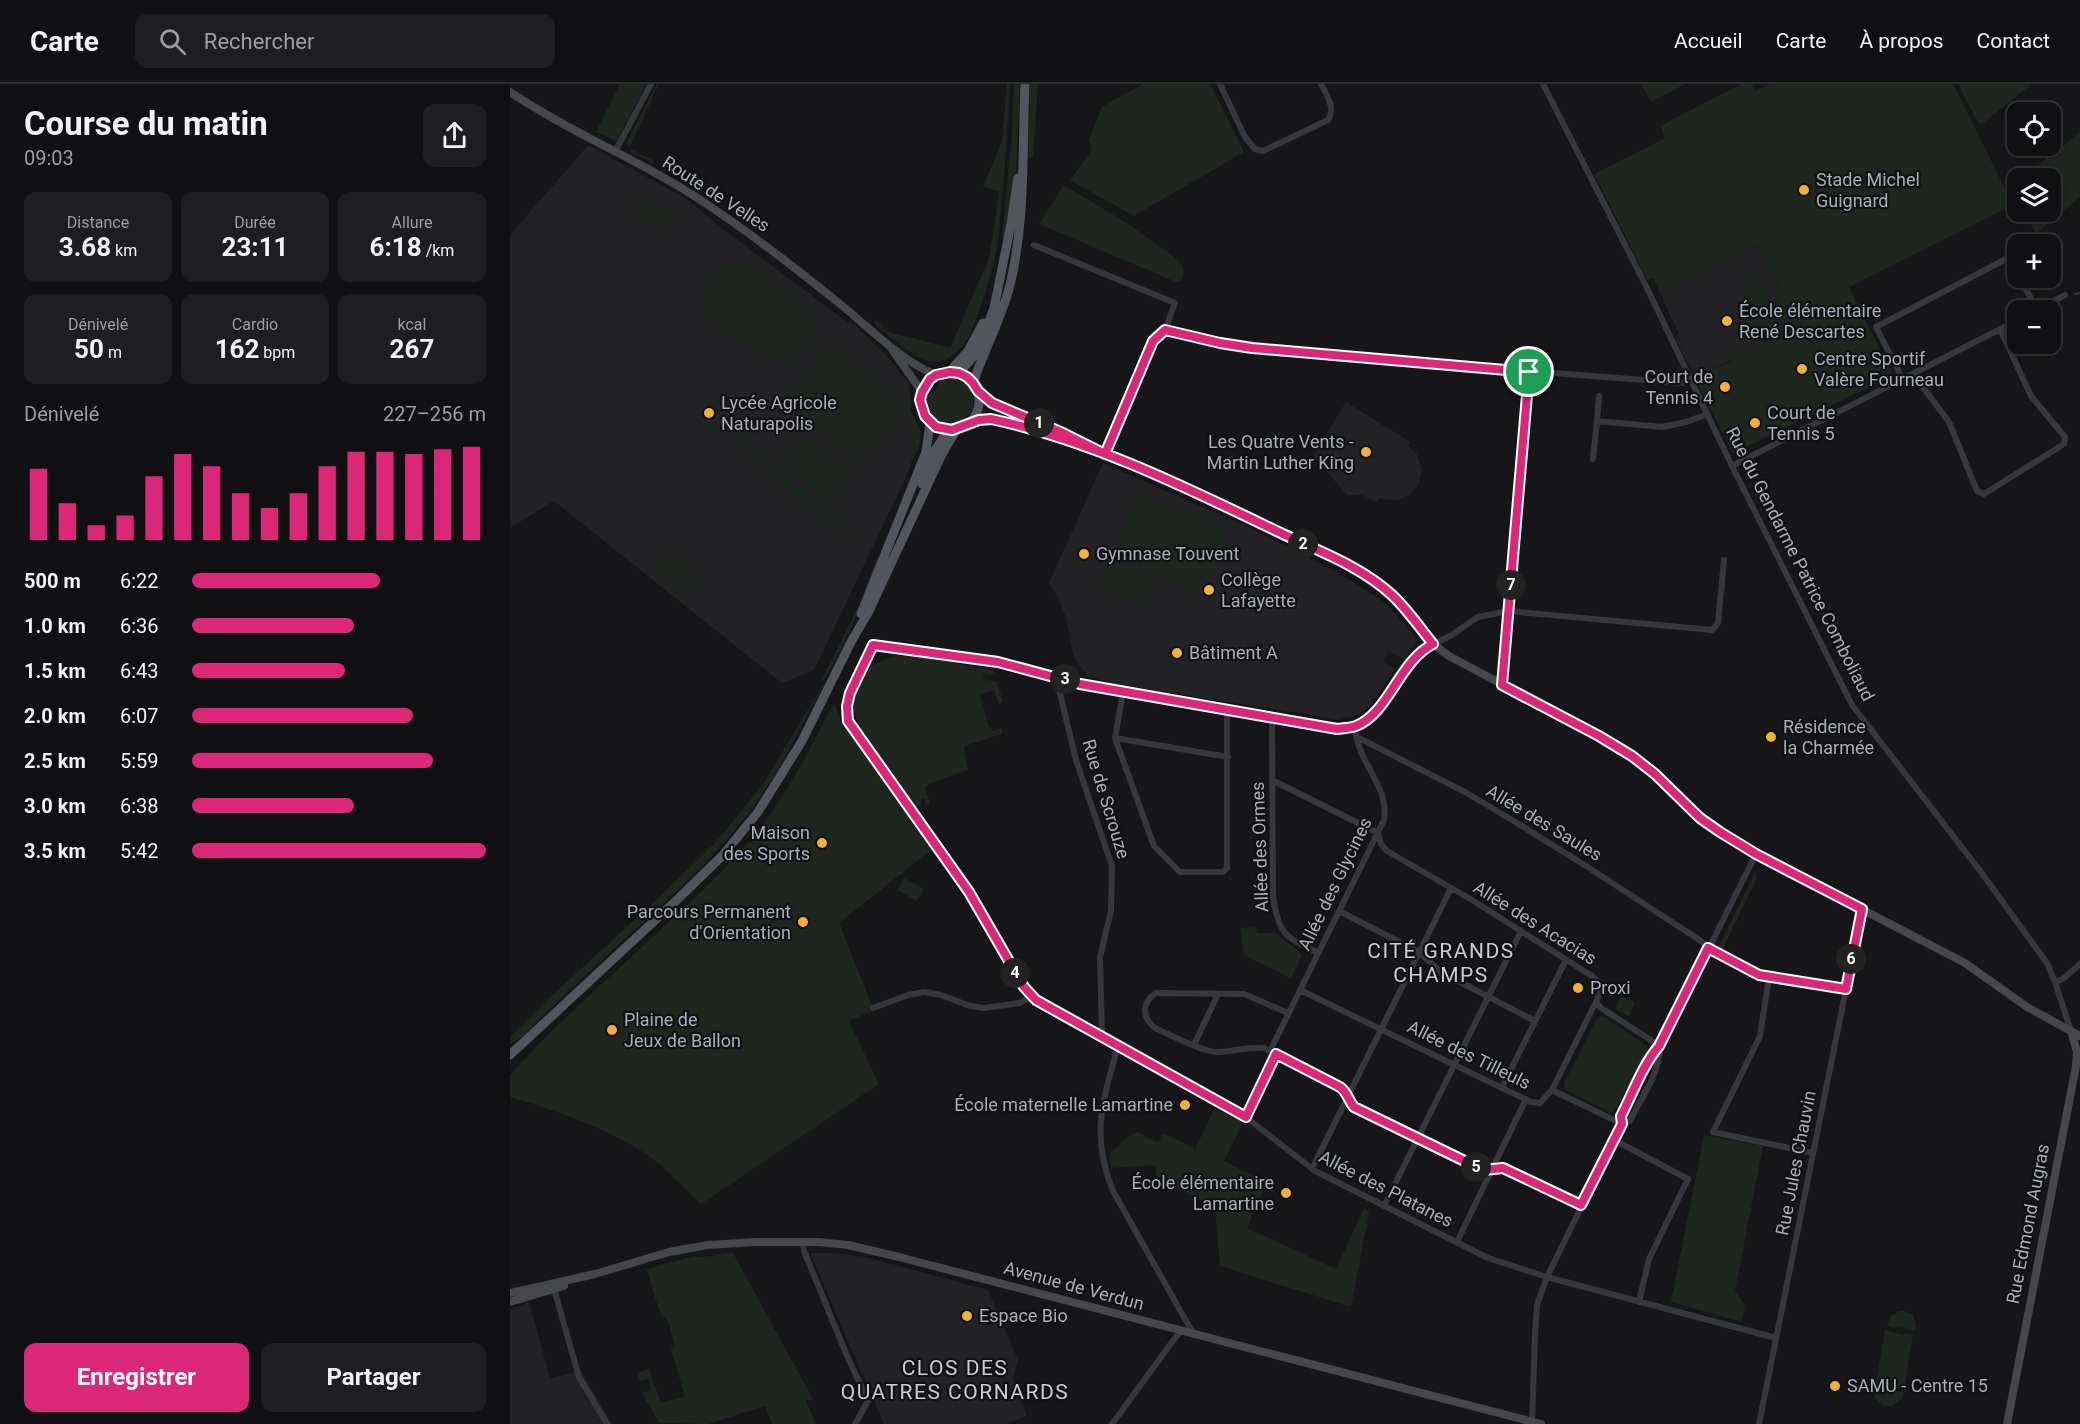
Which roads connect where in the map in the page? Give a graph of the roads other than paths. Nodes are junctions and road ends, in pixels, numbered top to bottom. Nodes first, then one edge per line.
1 (651, 84) edge
2 (1025, 84) edge
3 (1220, 84) edge
4 (1321, 84) edge
5 (1543, 84) edge
6 (510, 92) edge
7 (1023, 137) junction
8 (616, 150) junction
9 (1034, 245) dead end
10 (2007, 259) edge
11 (2065, 295) dead end
12 (2056, 300) edge
13 (2007, 326) edge
14 (2000, 329) junction
15 (1165, 330) junction
16 (889, 346) junction
17 (954, 372) junction
18 (1529, 372) junction
19 (1913, 374) junction
20 (936, 375) junction
21 (1902, 378) junction
22 (1692, 380) junction
23 (976, 387) junction
24 (922, 392) junction
25 (1599, 396) dead end
26 (1708, 414) junction
27 (1597, 421) junction
28 (930, 423) junction
29 (968, 424) junction
30 (953, 430) junction
31 (1093, 449) junction
32 (1105, 454) junction
33 (1593, 459) dead end
34 (1732, 466) junction
35 (1724, 560) dead end
36 (1509, 611) junction
37 (851, 642) junction
38 (1433, 644) junction
39 (1056, 677) junction
40 (1502, 685) junction
41 (1123, 692) junction
42 (1227, 711) junction
43 (1272, 718) junction
44 (1355, 727) junction
45 (1357, 737) junction
46 (1115, 738) junction
47 (1228, 757) junction
48 (1272, 780) junction
49 (1378, 833) junction
50 (1756, 854) junction
51 (1451, 888) junction
52 (1862, 909) junction
53 (1339, 911) junction
54 (1521, 931) junction
55 (1708, 948) junction
56 (1419, 952) junction
57 (1318, 954) junction
58 (1566, 960) junction
59 (2080, 964) edge
60 (1768, 977) junction
61 (2055, 982) junction
62 (1846, 989) junction
63 (1300, 990) junction
64 (1218, 994) junction
65 (1031, 996) junction
66 (1489, 996) junction
67 (1596, 1002) junction
68 (873, 1008) dead end
69 (1288, 1013) junction
70 (1535, 1021) junction
71 (1381, 1029) junction
72 (2071, 1031) junction
73 (2080, 1036) edge
74 (1102, 1037) junction
75 (1194, 1045) junction
76 (1118, 1046) junction
77 (1659, 1046) junction
78 (1273, 1052) junction
79 (510, 1055) edge
80 (2080, 1056) edge
81 (1454, 1065) junction
82 (2076, 1066) junction
83 (1502, 1088) junction
84 (1552, 1090) junction
85 (1348, 1095) junction
86 (1526, 1099) junction
87 (1246, 1117) junction
88 (1622, 1124) junction
89 (1418, 1138) junction
90 (1614, 1140) junction
91 (1813, 1152) junction
92 (1312, 1169) junction
93 (1491, 1169) junction
94 (1581, 1205) junction
95 (1384, 1206) junction
96 (803, 1242) junction
97 (1457, 1242) junction
98 (595, 1274) junction
99 (1547, 1277) junction
100 (554, 1289) junction
101 (510, 1293) edge
102 (510, 1302) edge
103 (1639, 1302) junction
104 (1181, 1332) junction
105 (1194, 1335) junction
106 (1776, 1338) junction
107 (1535, 1423) edge
108 (607, 1424) edge
109 (855, 1424) edge
110 (1113, 1424) edge
111 (1759, 1424) edge
112 (2007, 1424) edge

1 - 8 street
2 - 7 main road
3 - 4 street
5 - 22 street, Rue du Gendarme Patrice Comboliaud
6 - 8 main road, Route de Velles
7 - 17 main road
7 - 23 main road
8 - 16 main road, Route de Velles
9 - 15 street
10 - 21 street
11 - 12 street
13 - 14 street
14 - 19 street
14 - 19 street
15 - 18 street
15 - 32 street
16 - 20 main road, Route de Velles
16 - 24 main road, Route de Velles
17 - 20 main road
17 - 23 main road
18 - 22 street
18 - 36 street
19 - 21 street
20 - 24 main road
21 - 34 street
22 - 26 street, Rue du Gendarme Patrice Comboliaud
23 - 29 main road
23 - 31 main road
24 - 28 main road
25 - 27 street
26 - 27 street
26 - 34 street, Rue du Gendarme Patrice Comboliaud
27 - 33 street
28 - 30 main road
28 - 37 main road
29 - 30 main road
29 - 31 main road
30 - 37 main road
31 - 32 main road
32 - 38 main road
34 - 61 street, Rue du Gendarme Patrice Comboliaud
35 - 36 street
36 - 38 street
36 - 40 street
37 - 79 main road
38 - 40 main road
38 - 44 street
39 - 41 street
39 - 65 street, Allée des Platanes
39 - 74 street, Rue de Scrouze
40 - 50 main road
41 - 42 street
41 - 46 street
42 - 43 street
42 - 47 street
43 - 44 street
43 - 48 street, Allée des Ormes
44 - 45 street, Allée des Glycines
45 - 49 street, Allée des Glycines
45 - 55 street, Allée des Saules
46 - 47 street
46 - 47 street
48 - 49 street
48 - 57 street, Allée des Ormes
49 - 51 street, Allée des Acacias
49 - 53 street, Allée des Glycines
50 - 52 main road
50 - 55 street
51 - 54 street, Allée des Acacias
51 - 56 street
52 - 62 street, Rue Jules Chauvin
52 - 72 main road
53 - 56 street
53 - 57 street, Allée des Glycines
54 - 58 street, Allée des Acacias
54 - 66 street
55 - 60 street, Allée des Saules
55 - 77 street
56 - 66 street
56 - 71 street
57 - 63 street, Allée des Glycines
58 - 67 street, Allée des Acacias
58 - 70 street
59 - 61 street
60 - 62 street, Allée des Saules
60 - 91 street
61 - 72 street, Rue du Gendarme Patrice Comboliaud
62 - 91 street, Rue Jules Chauvin
63 - 69 street, Allée des Glycines
63 - 71 street, Allée des Tilleuls
64 - 69 street
64 - 75 street
64 - 75 street
65 - 68 street
65 - 74 street, Allée des Platanes
66 - 70 street
66 - 81 street
67 - 77 street
67 - 84 street
69 - 78 street, Allée des Glycines
70 - 83 street
71 - 81 street, Allée des Tilleuls
71 - 85 street
72 - 73 main road
72 - 82 main road, Rue Edmond Augras
74 - 76 street, Allée des Platanes
75 - 78 street
76 - 87 street, Allée des Platanes
76 - 105 street
77 - 88 street
77 - 88 street
78 - 85 street
78 - 87 street, Allée des Glycines
80 - 82 main road
81 - 83 street, Allée des Tilleuls
81 - 89 street
82 - 112 main road, Rue Edmond Augras
83 - 86 street, Allée des Tilleuls
84 - 86 street, Allée des Tilleuls
84 - 88 street, Allée des Tilleuls
85 - 89 street
85 - 92 street
86 - 93 street
87 - 92 street, Allée des Platanes
88 - 90 street
89 - 93 street
89 - 95 street
90 - 94 street
90 - 103 street
91 - 106 street, Rue Jules Chauvin
92 - 95 street, Allée des Platanes
93 - 94 street
93 - 97 street
94 - 99 street
95 - 97 street, Allée des Platanes
96 - 98 main road, Avenue de Verdun
96 - 104 main road, Avenue de Verdun
96 - 109 street
97 - 99 street, Allée des Platanes
98 - 100 main road, Avenue de Verdun
98 - 101 main road, Avenue de Verdun
99 - 103 street, Allée des Platanes
99 - 107 street
100 - 102 main road, Avenue de Verdun
100 - 108 street
103 - 106 street, Allée des Platanes
104 - 105 main road, Avenue de Verdun
104 - 110 street
105 - 107 main road, Avenue de Verdun
106 - 111 street, Rue Jules Chauvin

